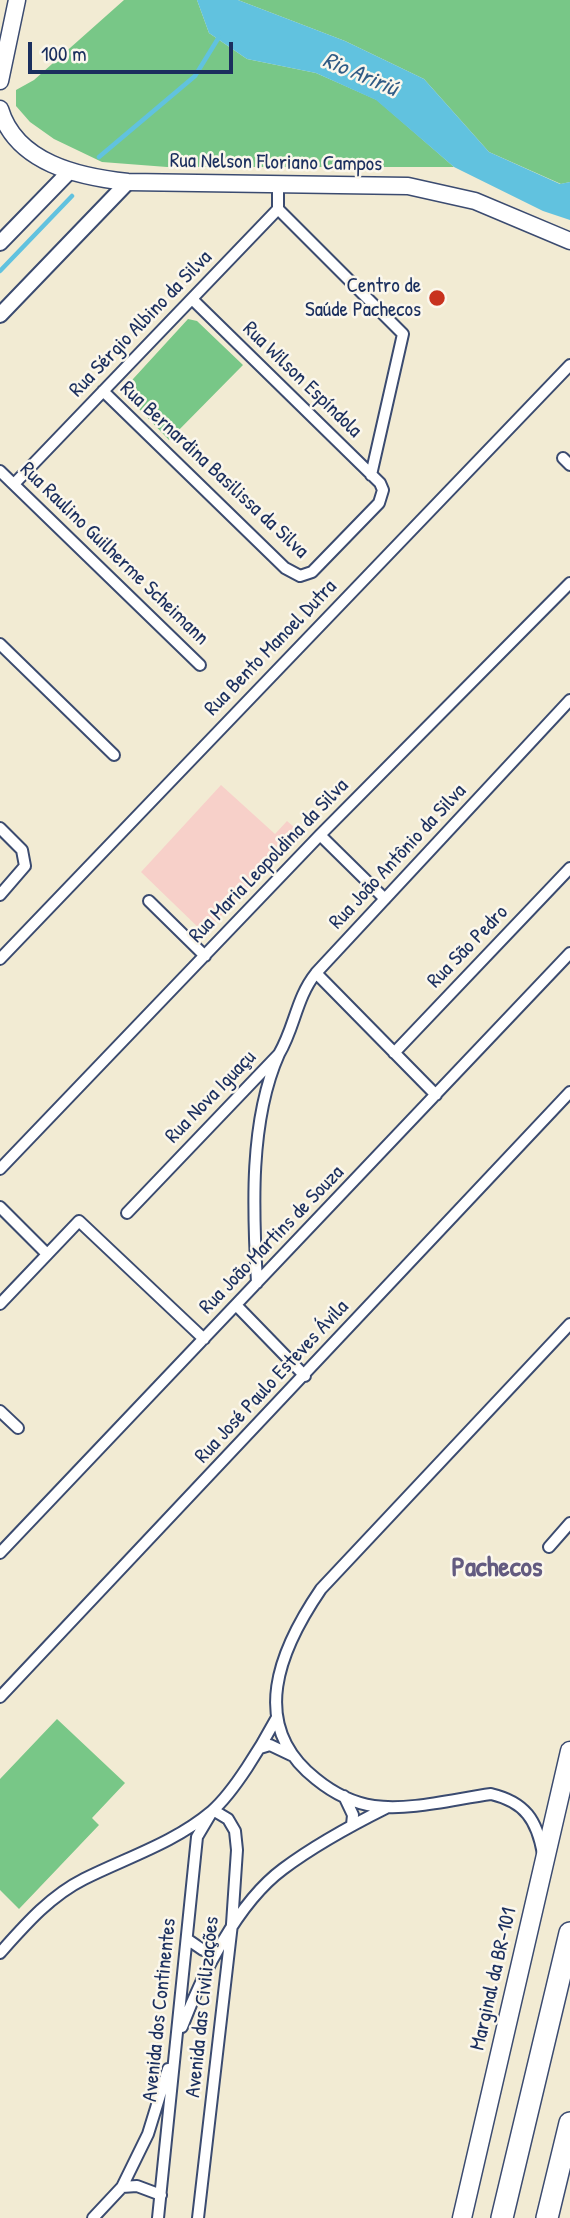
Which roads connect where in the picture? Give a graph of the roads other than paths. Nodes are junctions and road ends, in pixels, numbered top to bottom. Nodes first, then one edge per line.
1 (17, 0) edge
2 (0, 82) edge
3 (0, 109) edge
4 (69, 172) junction
5 (128, 182) junction
6 (278, 184) junction
7 (278, 209) junction
8 (570, 241) edge
9 (0, 243) edge
10 (192, 299) junction
11 (0, 315) edge
12 (570, 365) edge
13 (103, 391) junction
14 (0, 471) edge
15 (371, 475) junction
16 (13, 484) junction
17 (383, 490) joint
18 (570, 583) edge
19 (0, 644) edge
20 (200, 666) dead end
21 (570, 700) edge
22 (114, 755) dead end
23 (0, 828) edge
24 (320, 835) junction
25 (570, 868) edge
26 (0, 895) edge
27 (384, 900) junction
28 (149, 901) dead end
29 (570, 953) edge
30 (205, 956) junction
31 (0, 958) edge
32 (316, 973) junction
33 (394, 1053) junction
34 (279, 1054) junction
35 (570, 1092) edge
36 (436, 1095) junction
37 (0, 1169) edge
38 (0, 1207) edge
39 (127, 1213) dead end
40 (47, 1254) junction
41 (257, 1283) junction
42 (0, 1304) edge
43 (236, 1305) junction
44 (570, 1324) edge
45 (204, 1339) junction
46 (305, 1376) junction
47 (0, 1411) edge
48 (18, 1428) dead end
49 (570, 1523) edge
50 (549, 1547) dead end
51 (0, 1553) edge
52 (0, 1697) edge
53 (276, 1719) junction
54 (260, 1748) junction
55 (570, 1751) edge
56 (293, 1756) junction
57 (344, 1796) junction
58 (388, 1807) junction
59 (213, 1810) junction
60 (352, 1825) junction
61 (545, 1862) junction
62 (232, 1924) junction
63 (570, 1933) edge
64 (187, 1939) junction
65 (217, 1951) junction
66 (0, 1953) edge
67 (176, 2042) junction
68 (570, 2123) edge
69 (122, 2188) junction
70 (161, 2195) junction
71 (93, 2218) edge
72 (158, 2218) edge
73 (198, 2218) edge
74 (462, 2218) edge
75 (502, 2218) edge
76 (547, 2218) edge

1 - 2 main road
3 - 4 main road, Rua Nelson Floriano Campos
4 - 5 main road, Rua Nelson Floriano Campos
4 - 9 street
5 - 6 main road, Rua Nelson Floriano Campos
5 - 11 street
6 - 7 street
6 - 8 main road, Rua Nelson Floriano Campos
7 - 10 street, Rua Sérgio Albino da Silva
7 - 15 street
10 - 13 street, Rua Sérgio Albino da Silva
10 - 15 street, Rua Wilson Espíndola
12 - 31 street, Rua Bento Manoel Dutra
13 - 16 street, Rua Sérgio Albino da Silva
13 - 17 street, Rua Bernardina Basilissa da Silva
14 - 16 street, Rua Raulino Guilherme Scheimann
15 - 17 street, Rua Wilson Espíndola
16 - 20 street, Rua Raulino Guilherme Scheimann
18 - 24 street, Rua Maria Leopoldina da Silva
19 - 22 street
21 - 27 street, Rua João Antônio da Silva
23 - 26 street
24 - 27 street
24 - 30 street, Rua Maria Leopoldina da Silva
25 - 33 street, Rua São Pedro
27 - 32 street, Rua João Antônio da Silva
28 - 30 street
29 - 36 street, Rua João Martins de Souza
30 - 37 street, Rua Maria Leopoldina da Silva
32 - 33 street
32 - 34 street, Rua João Antônio da Silva
33 - 36 street
34 - 39 street, Rua Nova Iguaçu
34 - 41 street, Rua Nova Iguaçu
35 - 46 street, Rua José Paulo Esteves Ávila
36 - 41 street, Rua João Martins de Souza
38 - 40 street
40 - 42 street
40 - 45 street
41 - 43 street, Rua João Martins de Souza
43 - 45 street, Rua João Martins de Souza
43 - 46 street
44 - 53 street
45 - 51 street, Rua João Martins de Souza
46 - 52 street, Rua José Paulo Esteves Ávila
47 - 48 street
49 - 50 street
53 - 54 street
53 - 56 street
54 - 56 street
54 - 59 street
55 - 61 main road, Marginal da BR-101
56 - 57 street
57 - 58 street
57 - 60 street
58 - 60 street
58 - 61 street
59 - 62 street, Avenida das Civilizações
59 - 64 street, Avenida dos Continentes
59 - 66 street
60 - 62 street
61 - 74 main road, Marginal da BR-101
62 - 65 street
62 - 73 street, Avenida das Civilizações
63 - 75 highway
64 - 65 street
64 - 67 street, Avenida dos Continentes
65 - 67 street
67 - 69 street
67 - 70 street, Avenida dos Continentes
68 - 76 highway
69 - 70 street
69 - 71 street
70 - 72 street, Avenida dos Continentes

